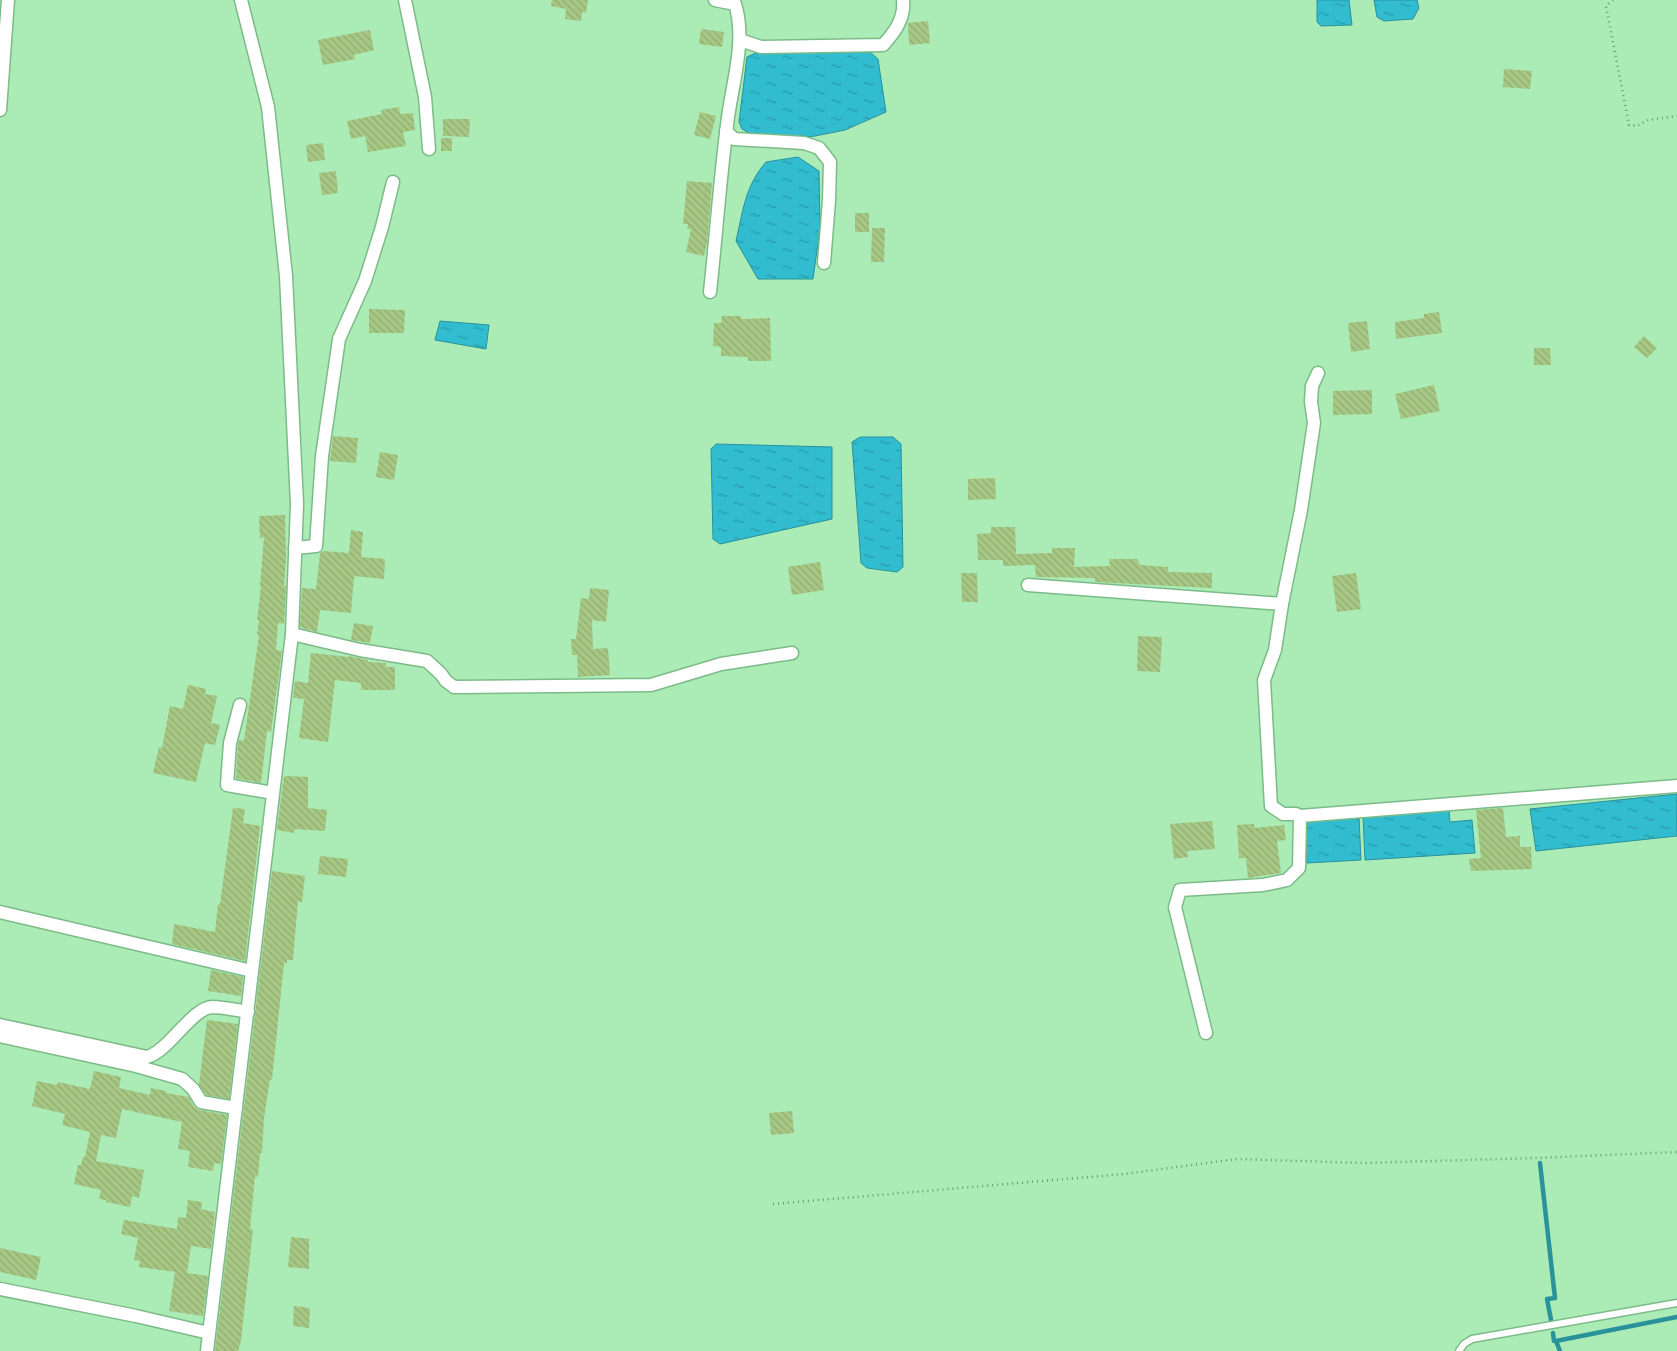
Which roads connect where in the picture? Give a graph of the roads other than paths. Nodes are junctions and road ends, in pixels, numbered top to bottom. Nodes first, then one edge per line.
1 (8, 0) edge
2 (241, 0) edge
3 (405, 0) edge
4 (715, 0) edge
5 (903, 0) edge
6 (735, 2) edge
7 (740, 40) junction
8 (0, 110) edge
9 (726, 131) junction
10 (430, 149) dead end
11 (393, 182) dead end
12 (824, 263) dead end
13 (710, 292) dead end
14 (1318, 373) dead end
15 (295, 548) junction
16 (1028, 585) dead end
17 (1282, 604) junction
18 (292, 634) junction
19 (792, 653) dead end
20 (240, 705) dead end
21 (1677, 786) edge
22 (273, 793) junction
23 (1300, 816) junction
24 (0, 912) edge
25 (252, 971) junction
26 (248, 1012) junction
27 (0, 1024) edge
28 (1206, 1033) dead end
29 (0, 1036) edge
30 (236, 1108) junction
31 (0, 1289) edge
32 (1677, 1303) edge
33 (209, 1334) junction
34 (207, 1351) edge
35 (1459, 1351) edge

1 - 8 street
2 - 15 street
3 - 10 street
4 - 6 street
5 - 7 street
6 - 7 street
7 - 9 street
9 - 12 street
9 - 13 street
11 - 15 street
14 - 17 street
15 - 18 street
16 - 17 street
17 - 23 street
18 - 19 street
18 - 22 street
20 - 22 street
21 - 23 street
22 - 25 street
23 - 28 street
24 - 25 street
25 - 26 street
26 - 27 street
26 - 30 street
29 - 30 street
30 - 33 street
31 - 33 street
32 - 35 lane
33 - 34 street

